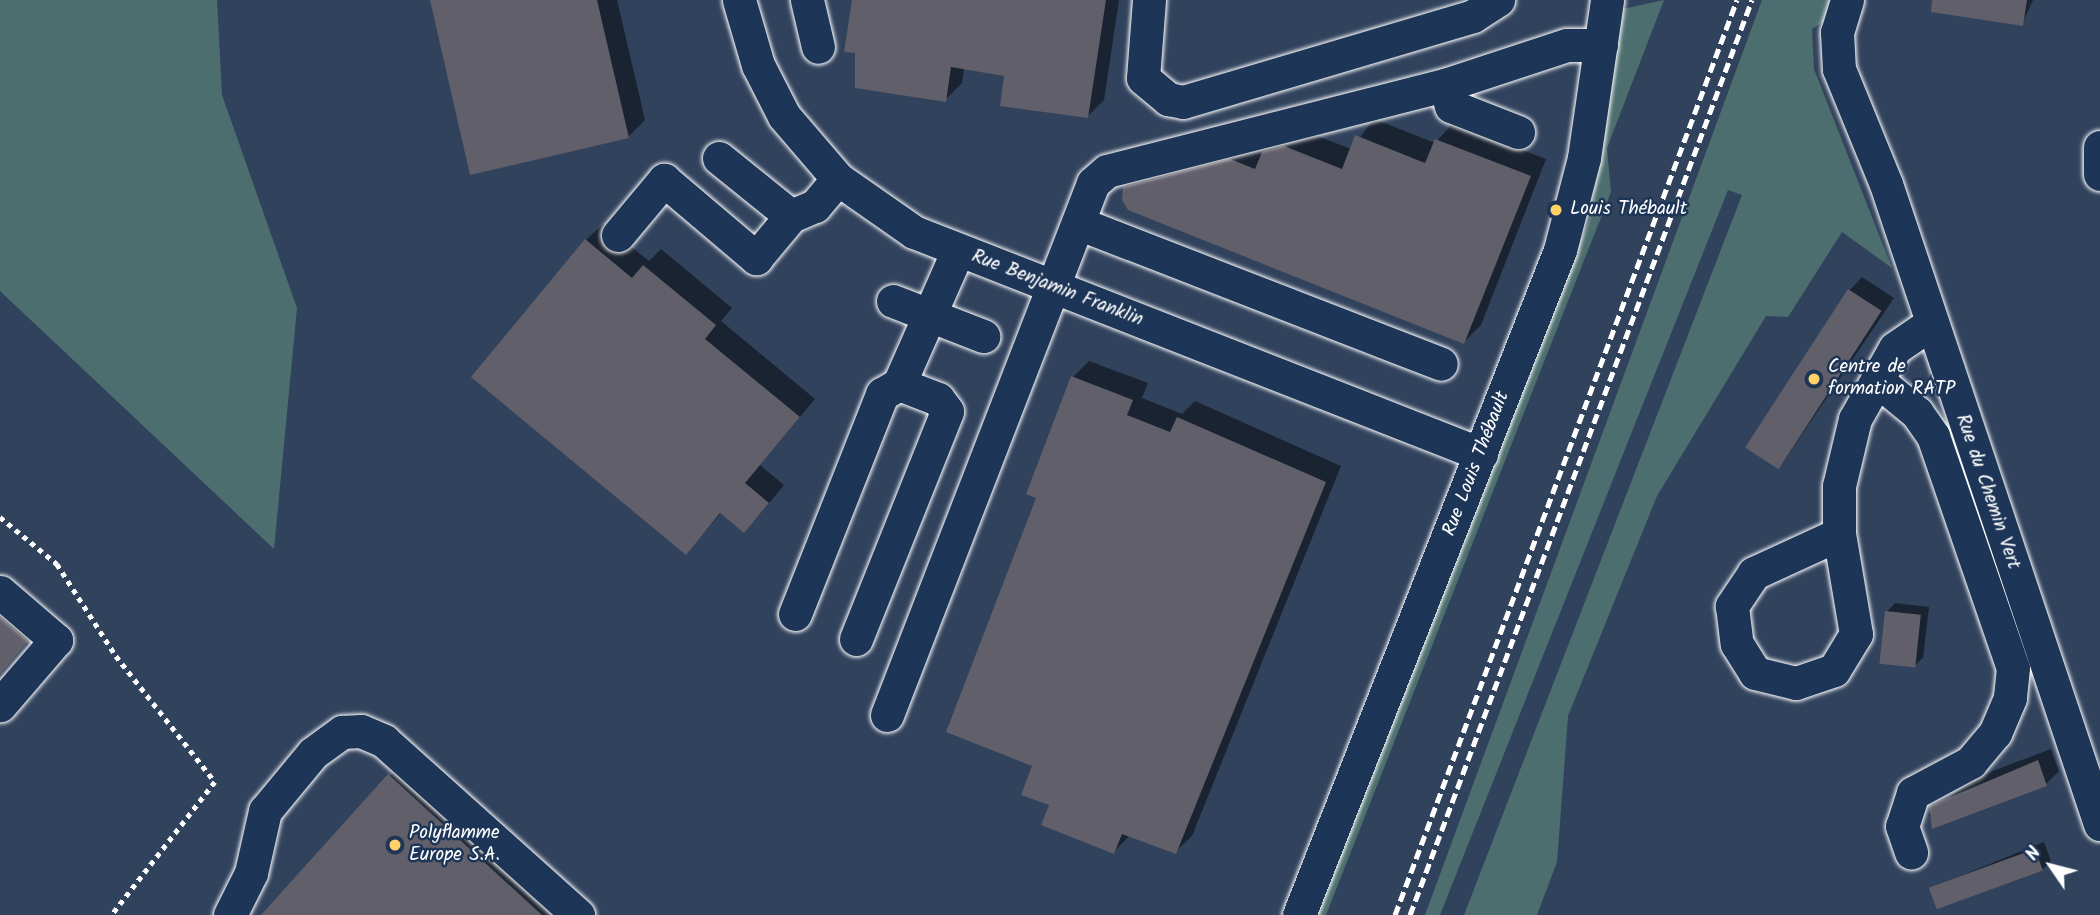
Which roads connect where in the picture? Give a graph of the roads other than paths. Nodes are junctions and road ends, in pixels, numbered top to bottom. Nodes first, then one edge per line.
1 (739, 0) edge
2 (807, 0) edge
3 (1149, 0) edge
4 (1498, 0) edge
5 (1607, 0) edge
6 (1847, 0) edge
7 (1601, 46) junction
8 (818, 47) dead end
9 (1446, 85) junction
10 (1518, 132) dead end
11 (2100, 147) edge
12 (719, 158) dead end
13 (2100, 174) edge
14 (838, 179) junction
15 (791, 216) junction
16 (1078, 223) junction
17 (618, 235) dead end
18 (958, 250) junction
19 (1054, 287) junction
20 (893, 301) dead end
21 (927, 314) junction
22 (1930, 324) junction
23 (983, 336) dead end
24 (1441, 364) dead end
25 (1877, 380) junction
26 (899, 384) junction
27 (1481, 454) junction
28 (1839, 534) junction
29 (0, 592) edge
30 (795, 614) dead end
31 (856, 639) dead end
32 (0, 705) edge
33 (887, 715) dead end
34 (2098, 812) edge
35 (1911, 852) dead end
36 (230, 915) edge
37 (578, 915) edge
38 (1299, 915) edge

1 - 14 street, Rue Benjamin Franklin
2 - 8 street
3 - 4 street
5 - 7 street, Rue Louis Thébault
6 - 22 street, Rue du Chemin Vert
7 - 9 street
7 - 27 street, Rue Louis Thébault
9 - 10 street
9 - 16 street
11 - 13 street
12 - 15 street
14 - 15 street
14 - 18 street, Rue Benjamin Franklin
15 - 17 street
16 - 19 street
16 - 24 street
18 - 19 street, Rue Benjamin Franklin
18 - 21 street
19 - 27 street, Rue Benjamin Franklin
19 - 33 street
20 - 21 street
21 - 23 street
21 - 26 street
22 - 25 street
22 - 34 street, Rue du Chemin Vert
25 - 28 street
25 - 35 street
26 - 30 street
26 - 31 street
27 - 38 street, Rue Louis Thébault
28 - 28 street
29 - 32 street
36 - 37 street

